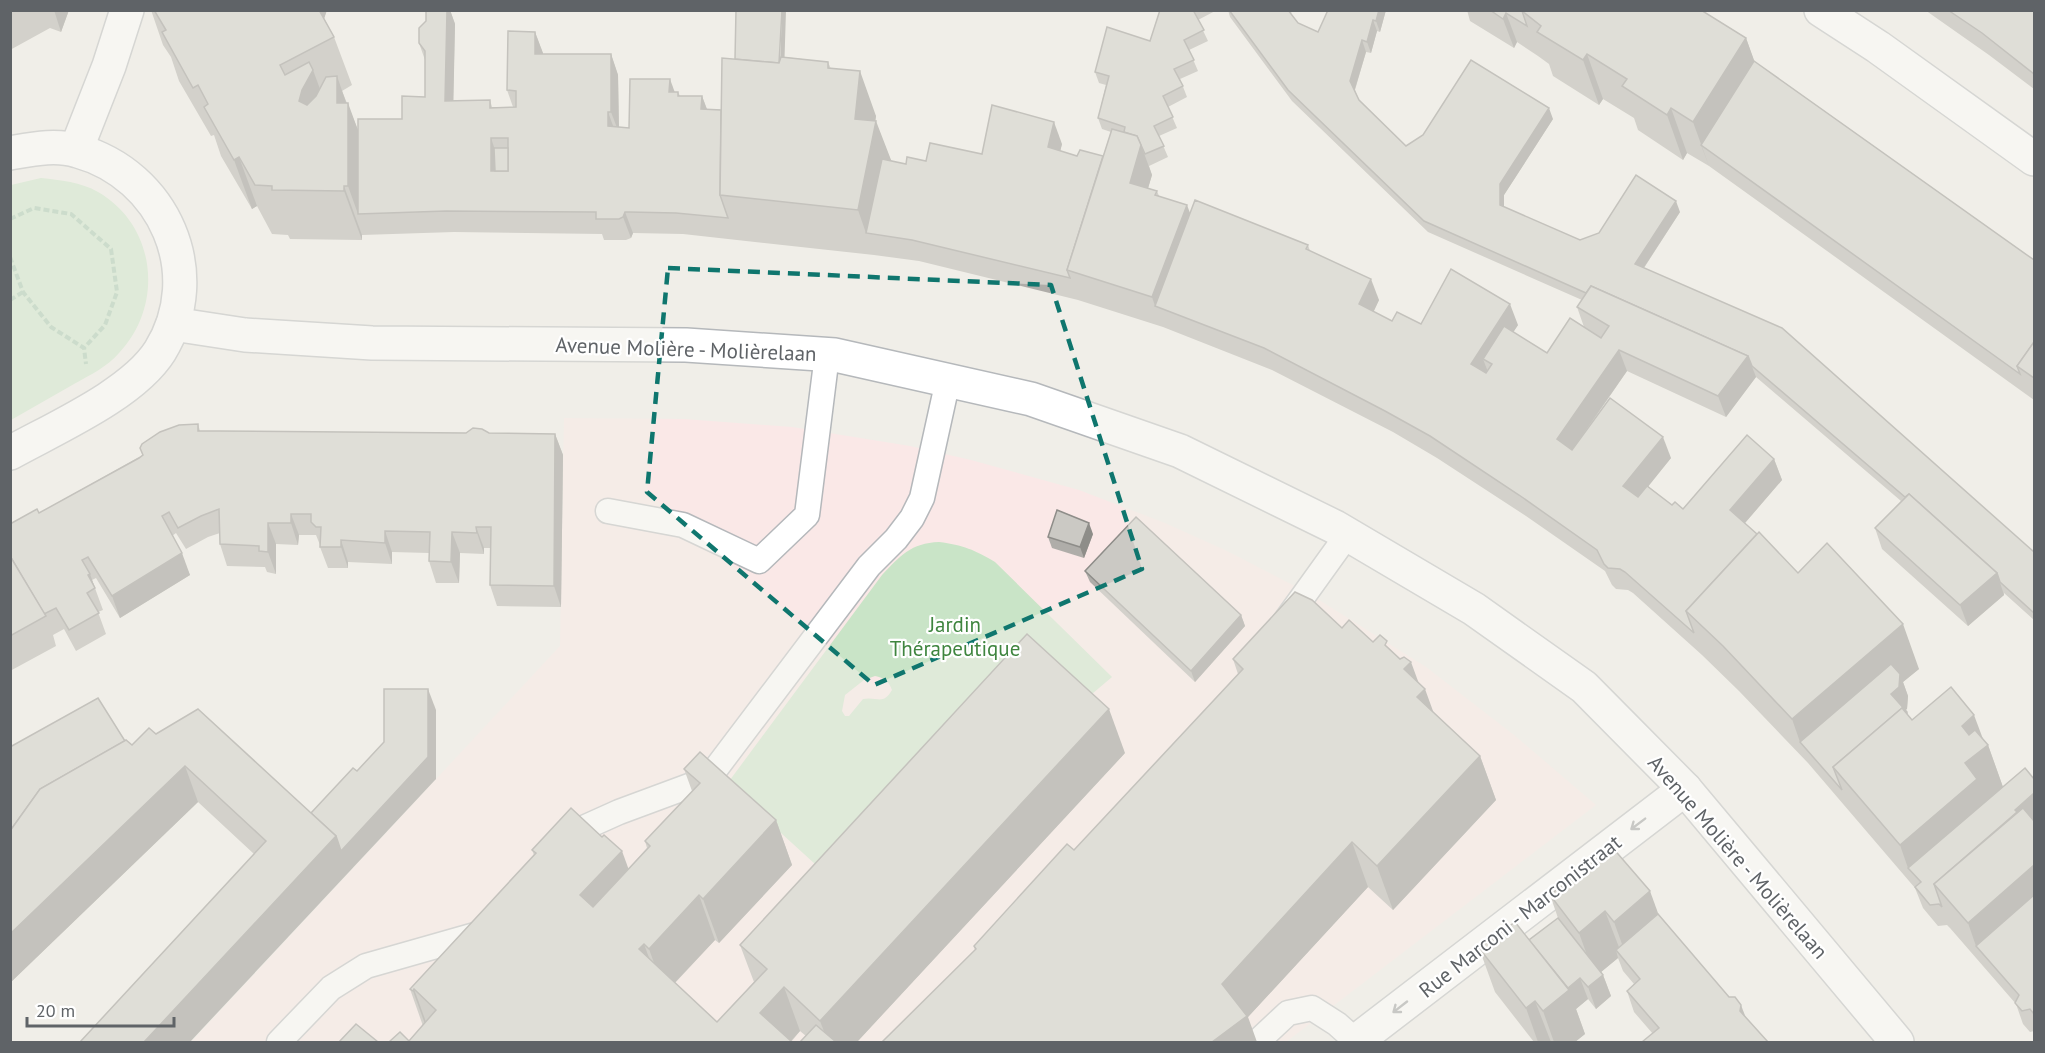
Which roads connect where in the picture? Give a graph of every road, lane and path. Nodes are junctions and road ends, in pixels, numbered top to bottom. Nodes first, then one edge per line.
1 (127, 10) edge
2 (1821, 10) edge
3 (76, 150) junction
4 (10, 153) edge
5 (2034, 159) edge
6 (10, 219) edge
7 (10, 256) edge
8 (23, 292) junction
9 (10, 300) edge
10 (173, 324) junction
11 (827, 355) junction
12 (948, 380) junction
13 (10, 453) edge
14 (608, 510) dead end
15 (1348, 534) junction
16 (1271, 640) edge
17 (1685, 789) junction
18 (547, 865) edge
19 (498, 916) edge
20 (279, 1042) edge
21 (1257, 1042) edge
22 (1355, 1042) edge
23 (1897, 1042) edge

1 - 3 street
2 - 5 street
3 - 4 street
3 - 10 street
6 - 8 path
7 - 8 path
8 - 9 path
10 - 11 street, Avenue Molière - Molièrelaan
10 - 13 street
11 - 12 street, Avenue Molière - Molièrelaan
11 - 14 lane
12 - 15 street, Avenue Molière - Molièrelaan
12 - 18 lane
15 - 16 lane
15 - 17 street, Avenue Molière - Molièrelaan
17 -> 22 street, Rue Marconi - Marconistraat
17 - 23 street, Avenue Molière - Molièrelaan
19 - 20 lane
21 - 22 lane

